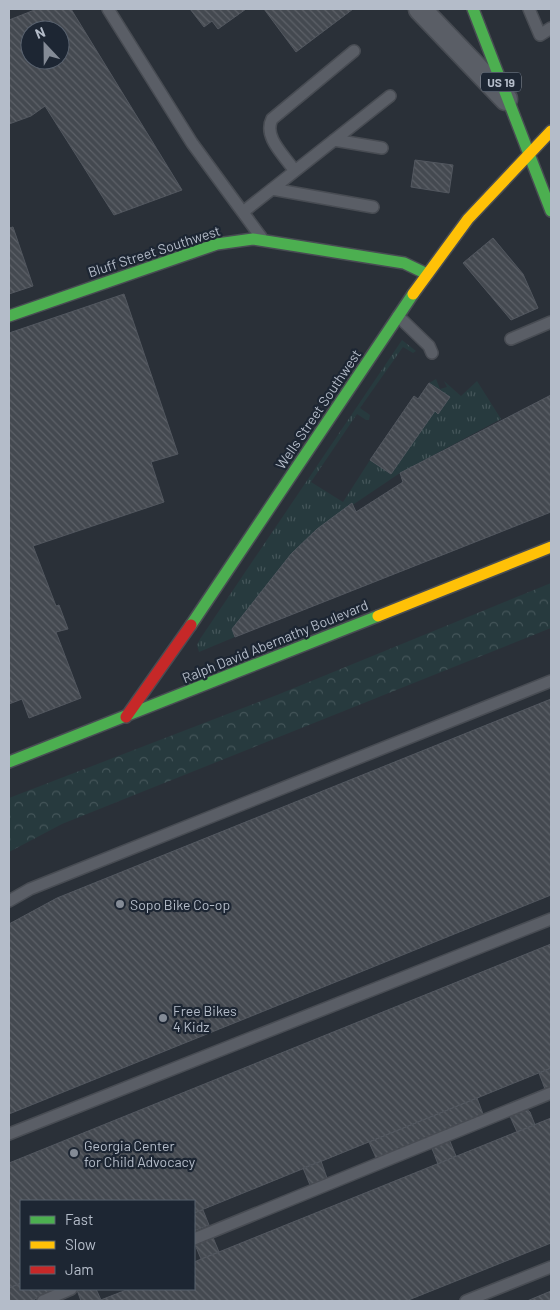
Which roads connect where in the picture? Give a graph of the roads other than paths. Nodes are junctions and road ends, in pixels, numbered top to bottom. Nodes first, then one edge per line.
1 (108, 9) edge
2 (420, 9) edge
3 (473, 9) edge
4 (529, 9) edge
5 (551, 28) edge
6 (354, 51) dead end
7 (390, 96) dead end
8 (509, 102) junction
9 (551, 131) edge
10 (334, 140) junction
11 (382, 148) dead end
12 (529, 155) junction
13 (294, 170) junction
14 (272, 189) junction
15 (373, 206) dead end
16 (551, 211) edge
17 (243, 212) junction
18 (264, 240) junction
19 (428, 274) junction
20 (9, 316) edge
21 (398, 316) junction
22 (551, 322) edge
23 (511, 339) dead end
24 (432, 353) dead end
25 (551, 546) edge
26 (551, 681) edge
27 (126, 717) junction
28 (9, 762) edge
29 (9, 901) edge
30 (551, 919) edge
31 (551, 1093) edge
32 (9, 1134) edge
33 (195, 1239) edge
34 (551, 1267) edge
35 (69, 1290) edge
36 (43, 1301) edge
37 (466, 1301) edge

1 - 17 lane
2 - 8 street
3 - 8 street, US 19
4 - 5 lane
6 - 13 lane
7 - 10 lane
8 - 12 street, US 19
9 - 12 street, Wells Street Southwest
10 - 11 lane
10 - 13 lane
12 - 16 street, US 19
12 - 19 street, Wells Street Southwest
13 - 14 lane
14 - 15 lane
14 - 17 lane
17 - 18 lane
18 - 19 street, Bluff Street Southwest
18 - 20 street, Bluff Street Southwest
19 - 21 street, Wells Street Southwest
21 - 24 lane
21 - 27 street, Wells Street Southwest
22 - 23 lane
25 - 27 street, Ralph David Abernathy Boulevard
26 - 29 lane
27 - 28 street, Ralph David Abernathy Boulevard
30 - 32 lane
31 - 33 lane
34 - 37 lane
35 - 36 lane

